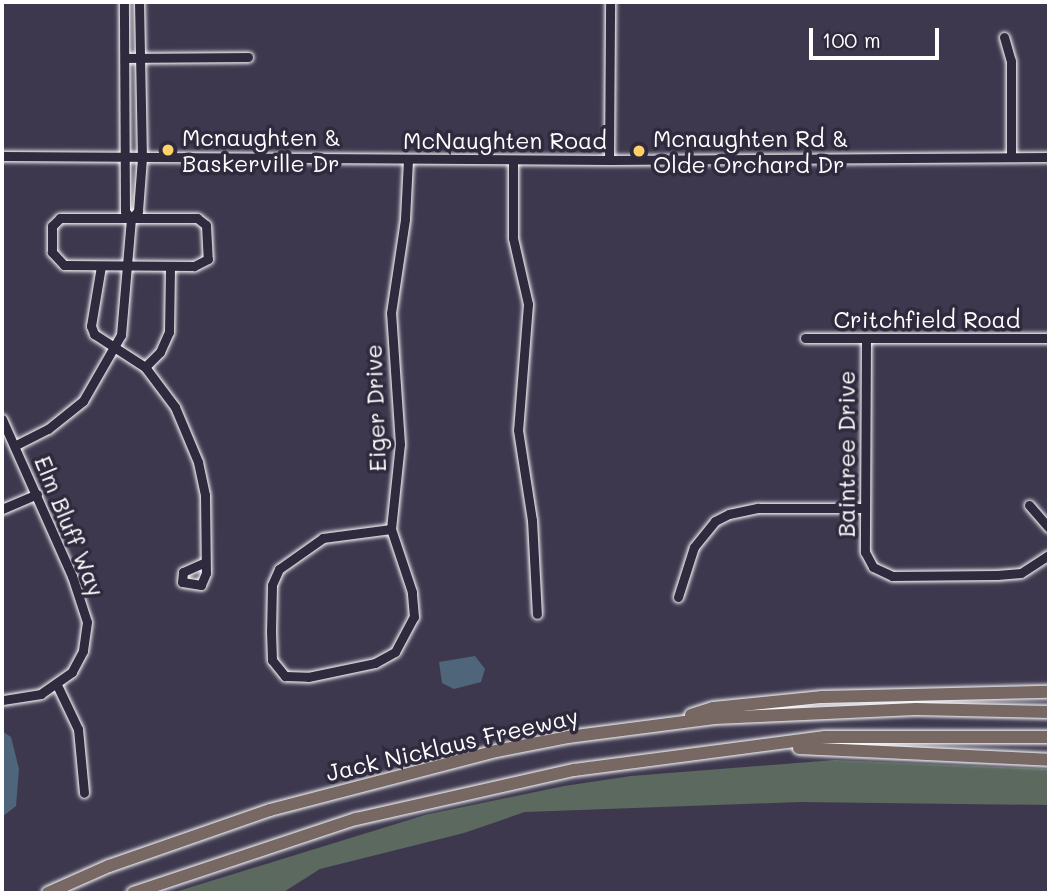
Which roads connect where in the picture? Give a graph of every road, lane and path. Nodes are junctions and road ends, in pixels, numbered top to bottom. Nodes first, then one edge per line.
1 (124, 2) edge
2 (138, 2) edge
3 (610, 2) edge
4 (1004, 37) dead end
5 (248, 57) dead end
6 (126, 58) junction
7 (141, 58) junction
8 (2, 156) edge
9 (1011, 157) junction
10 (1049, 157) edge
11 (127, 158) junction
12 (142, 158) junction
13 (408, 159) junction
14 (513, 160) junction
15 (609, 160) junction
16 (131, 219) junction
17 (128, 265) junction
18 (170, 266) junction
19 (101, 267) junction
20 (805, 338) dead end
21 (1049, 338) edge
22 (866, 339) junction
23 (117, 347) junction
24 (145, 367) junction
25 (2, 419) edge
26 (16, 445) junction
27 (37, 494) junction
28 (1029, 505) dead end
29 (865, 508) junction
30 (2, 509) edge
31 (1049, 528) edge
32 (391, 529) junction
33 (1049, 555) edge
34 (205, 562) dead end
35 (678, 597) dead end
36 (537, 614) dead end
37 (57, 685) junction
38 (1049, 692) edge
39 (2, 700) edge
40 (1049, 712) edge
41 (668, 723) junction
42 (1049, 737) edge
43 (715, 753) junction
44 (1049, 760) edge
45 (84, 793) dead end
46 (48, 893) edge
47 (133, 893) edge

1 - 6 street
2 - 7 street
3 - 15 street
4 - 9 street
5 - 7 street
6 - 7 street
6 - 11 street
7 - 12 street
8 - 11 street, McNaughten Road
9 - 10 street, McNaughten Road
9 - 15 street, McNaughten Road
11 - 12 street, McNaughten Road
11 - 16 street
12 - 13 street, McNaughten Road
12 - 16 street
13 - 14 street, McNaughten Road
13 - 32 street, Eiger Drive
14 - 15 street, McNaughten Road
14 - 36 street
16 - 17 street
16 - 18 street
16 - 19 street
17 - 18 street
17 - 19 street
17 - 23 street
18 - 24 street
19 - 23 street
20 - 22 street, Critchfield Road
21 - 22 street, Critchfield Road
22 - 29 street, Baintree Drive
23 - 24 street
23 - 26 street
24 - 34 street
25 - 26 street, Elm Bluff Way
26 - 27 street, Elm Bluff Way
27 - 30 street
27 - 37 street, Elm Bluff Way
28 - 31 street
29 - 33 street, Baintree Drive
29 - 35 street
32 - 32 street, Eiger Drive
37 - 39 street
37 - 45 street
38 - 41 highway
40 - 41 highway, Jack Nicklaus Freeway
41 - 46 highway, Jack Nicklaus Freeway
42 - 43 highway
43 - 44 highway
43 - 47 highway

